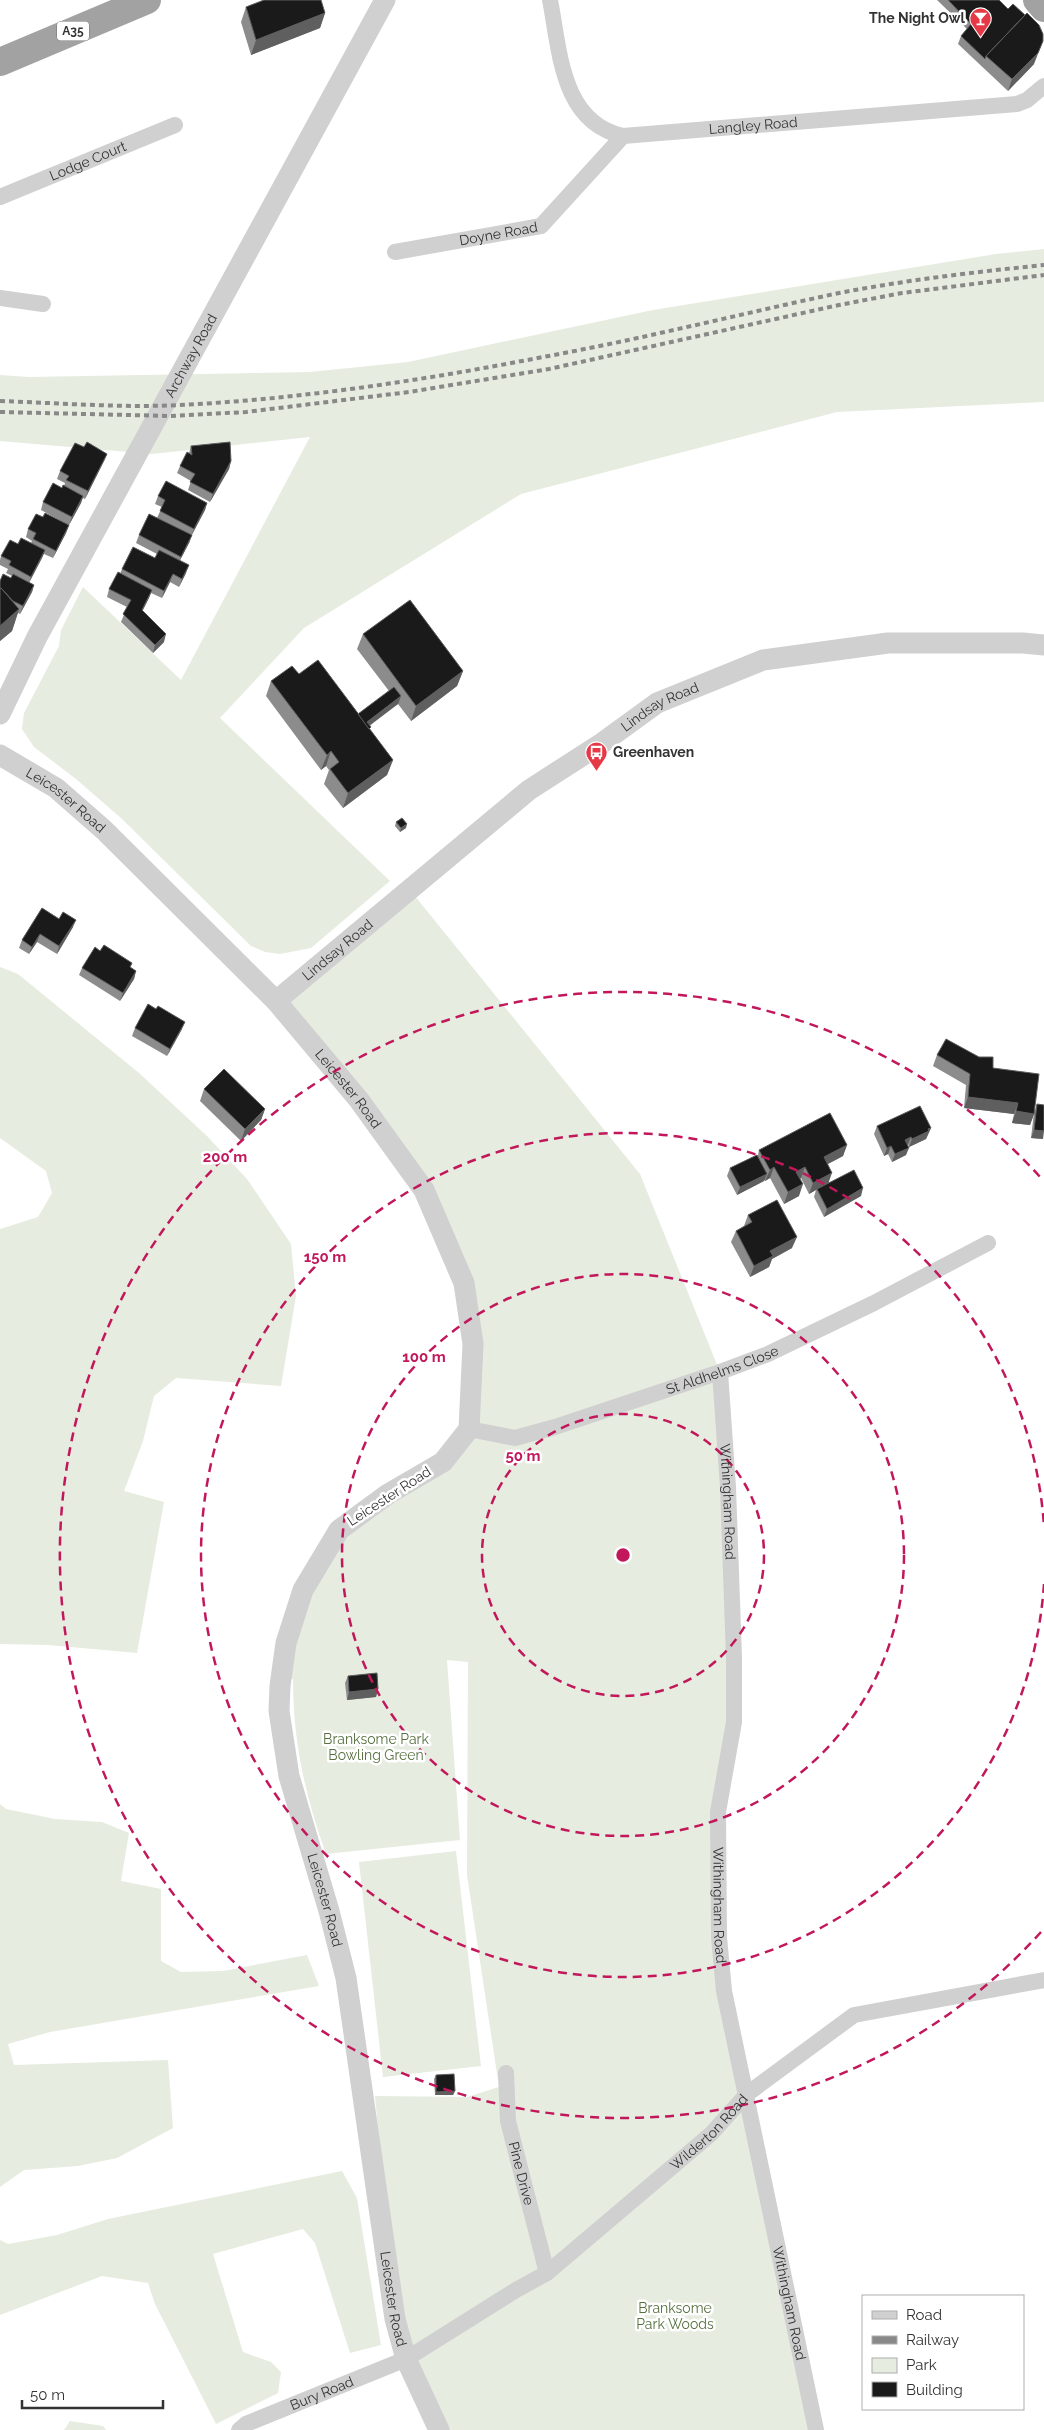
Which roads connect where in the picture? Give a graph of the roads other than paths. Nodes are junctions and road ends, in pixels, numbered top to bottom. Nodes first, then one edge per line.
1 (147, 0) edge
2 (385, 0) edge
3 (550, 0) edge
4 (1037, 0) edge
5 (1044, 8) edge
6 (0, 62) edge
7 (1044, 86) edge
8 (175, 125) dead end
9 (623, 136) junction
10 (0, 197) edge
11 (395, 252) dead end
12 (0, 298) edge
13 (43, 304) dead end
14 (1044, 645) edge
15 (9, 682) edge
16 (0, 714) edge
17 (0, 755) edge
18 (276, 1001) junction
19 (988, 1243) dead end
20 (720, 1372) junction
21 (469, 1429) junction
22 (1044, 1980) edge
23 (506, 2073) dead end
24 (747, 2094) junction
25 (547, 2273) junction
26 (406, 2359) junction
27 (239, 2430) edge
28 (439, 2430) edge
29 (816, 2430) edge

1 - 6 highway, A35
2 - 15 street, Archway Road
3 - 9 street, Langley Road
4 - 5 highway
7 - 9 street, Langley Road
8 - 10 street, Lodge Court
9 - 11 street, Doyne Road
12 - 13 street
14 - 18 street, Lindsay Road
15 - 16 street, Archway Road
17 - 18 street, Leicester Road
18 - 21 street, Leicester Road
19 - 20 street, St Aldhelms Close
20 - 21 street, St Aldhelms Close
20 - 24 street, Withingham Road
21 - 26 street, Leicester Road
22 - 24 street, Wilderton Road
23 - 25 street, Pine Drive
24 - 25 street, Wilderton Road
24 - 29 street, Withingham Road
25 - 26 street, Wilderton Road
26 - 27 street, Bury Road
26 - 28 street, Leicester Road

